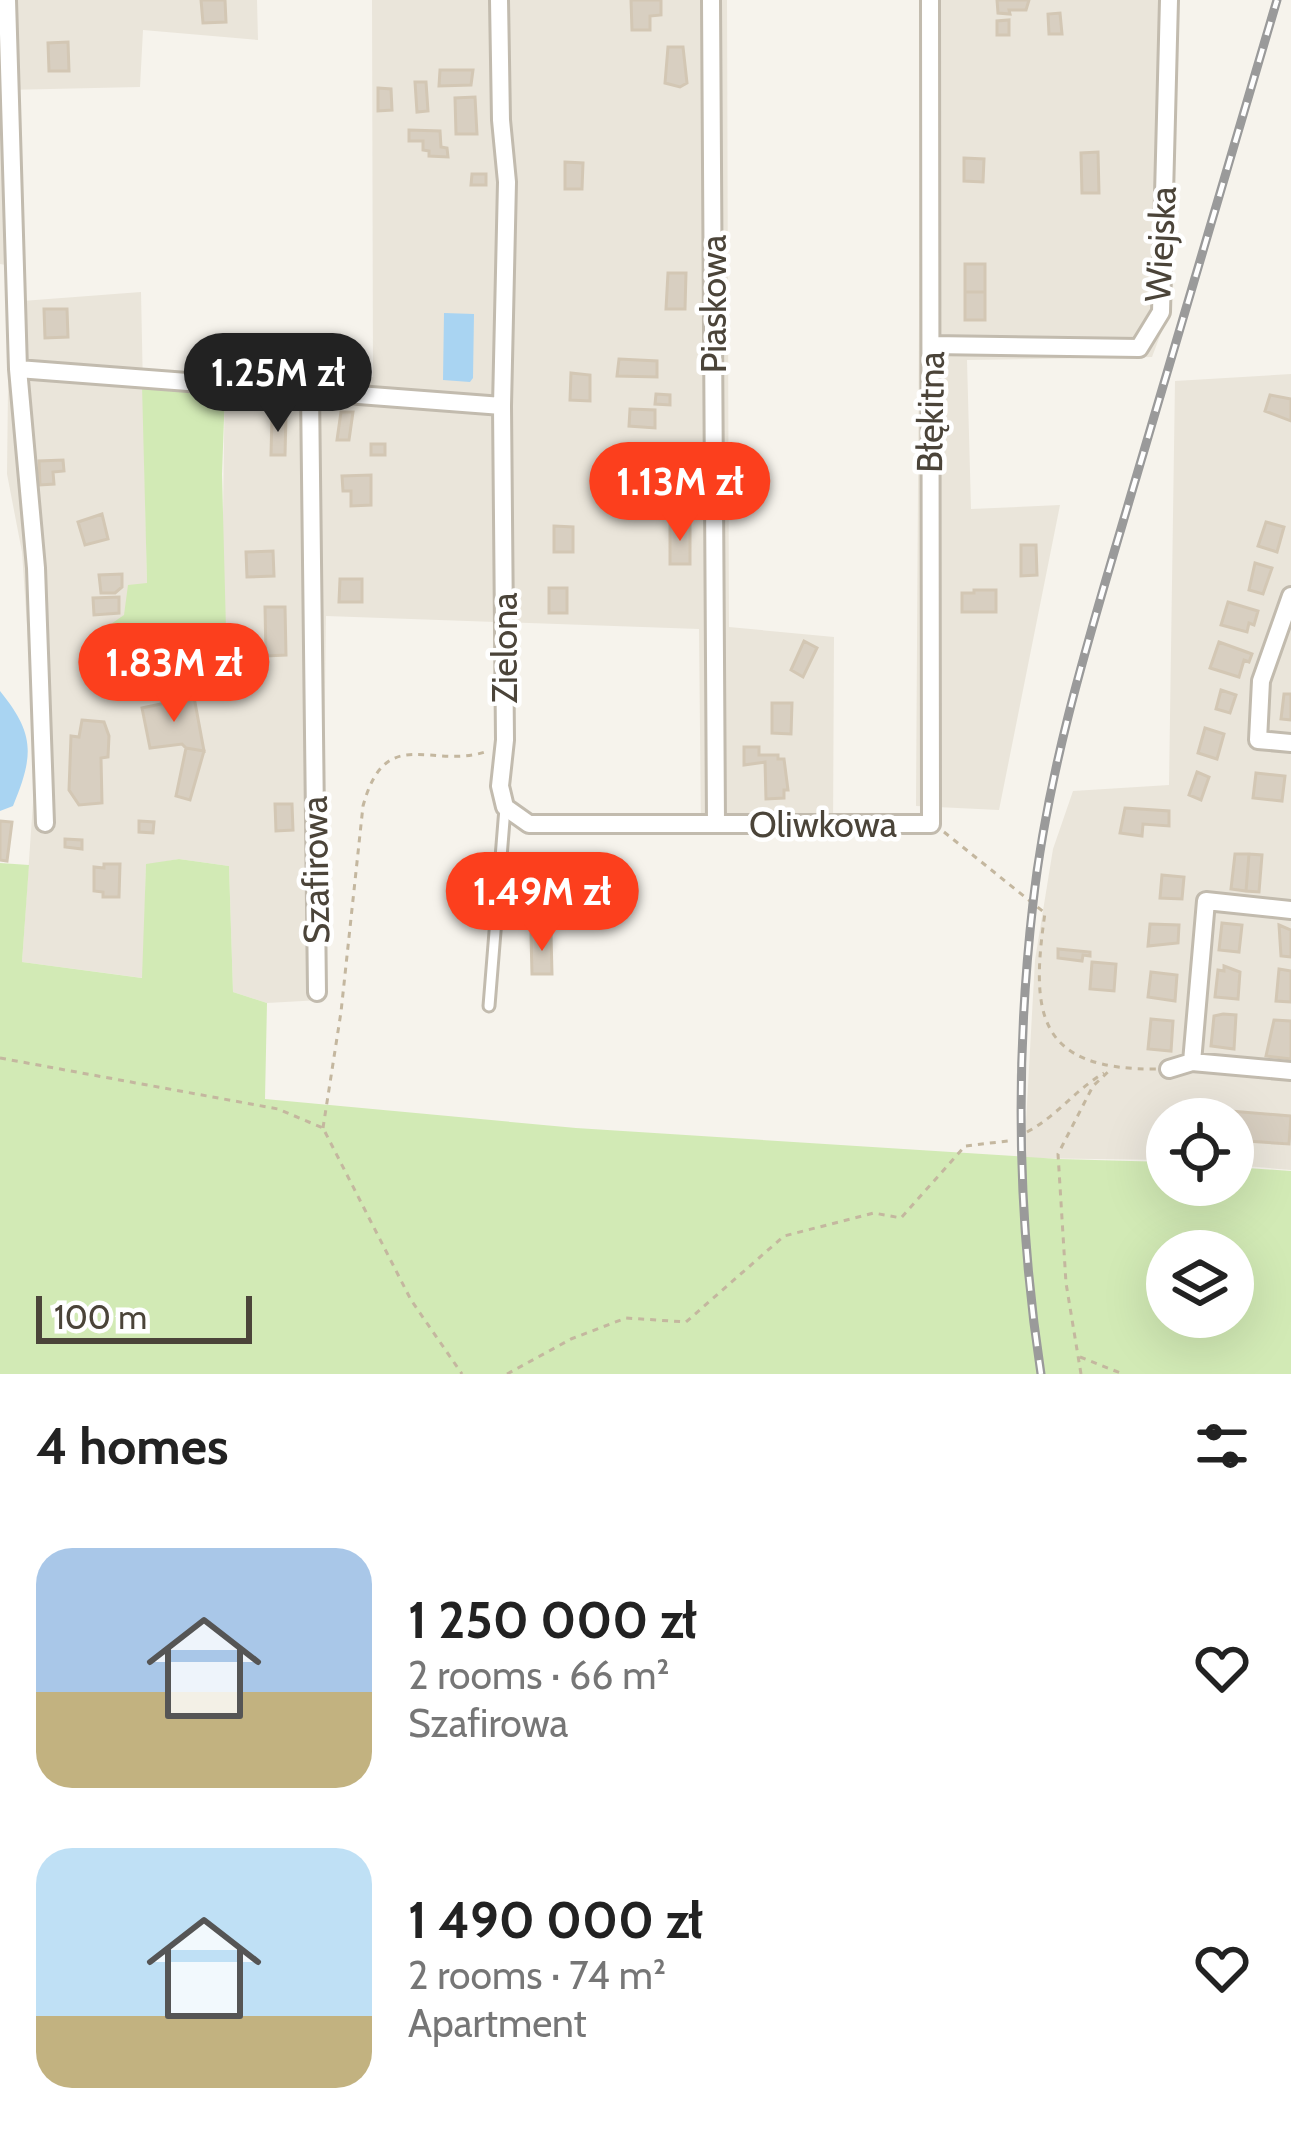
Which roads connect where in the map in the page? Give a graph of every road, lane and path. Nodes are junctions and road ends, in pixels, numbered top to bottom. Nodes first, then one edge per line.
1 (7, 0) edge
2 (499, 0) edge
3 (711, 0) edge
4 (930, 0) edge
5 (1169, 0) edge
6 (6, 133) edge
7 (932, 345) junction
8 (18, 369) junction
9 (310, 389) junction
10 (502, 406) junction
11 (1291, 596) edge
12 (505, 740) junction
13 (1291, 742) edge
14 (505, 807) junction
15 (45, 823) dead end
16 (716, 824) junction
17 (931, 824) junction
18 (1291, 910) edge
19 (317, 992) dead end
20 (490, 1006) dead end
21 (0, 1058) edge
22 (1192, 1062) junction
23 (1111, 1069) junction
24 (1169, 1069) joint
25 (1291, 1071) edge
26 (323, 1129) junction
27 (1027, 1132) dead end
28 (1008, 1141) dead end
29 (1078, 1356) junction
30 (462, 1374) edge
31 (507, 1374) edge
32 (1081, 1374) edge
33 (1123, 1374) edge

1 - 6 street
2 - 10 street, Zielona
3 - 16 street, Piaskowa
4 - 7 street, Błękitna
5 - 7 street, Wiejska
6 - 8 street
7 - 17 street, Błękitna
8 - 9 street
8 - 15 street
9 - 10 street
9 - 19 street, Szafirowa
10 - 12 street, Zielona
11 - 13 street
12 - 14 street, Zielona
12 - 26 path
14 - 16 street, Oliwkowa
14 - 20 lane, Zielona
16 - 17 street, Oliwkowa
17 - 23 path
18 - 22 street
21 - 26 path
22 - 24 street
22 - 25 street
23 - 24 path
23 - 27 path
23 - 29 path
26 - 30 path
28 - 31 path
29 - 32 path
29 - 33 path

